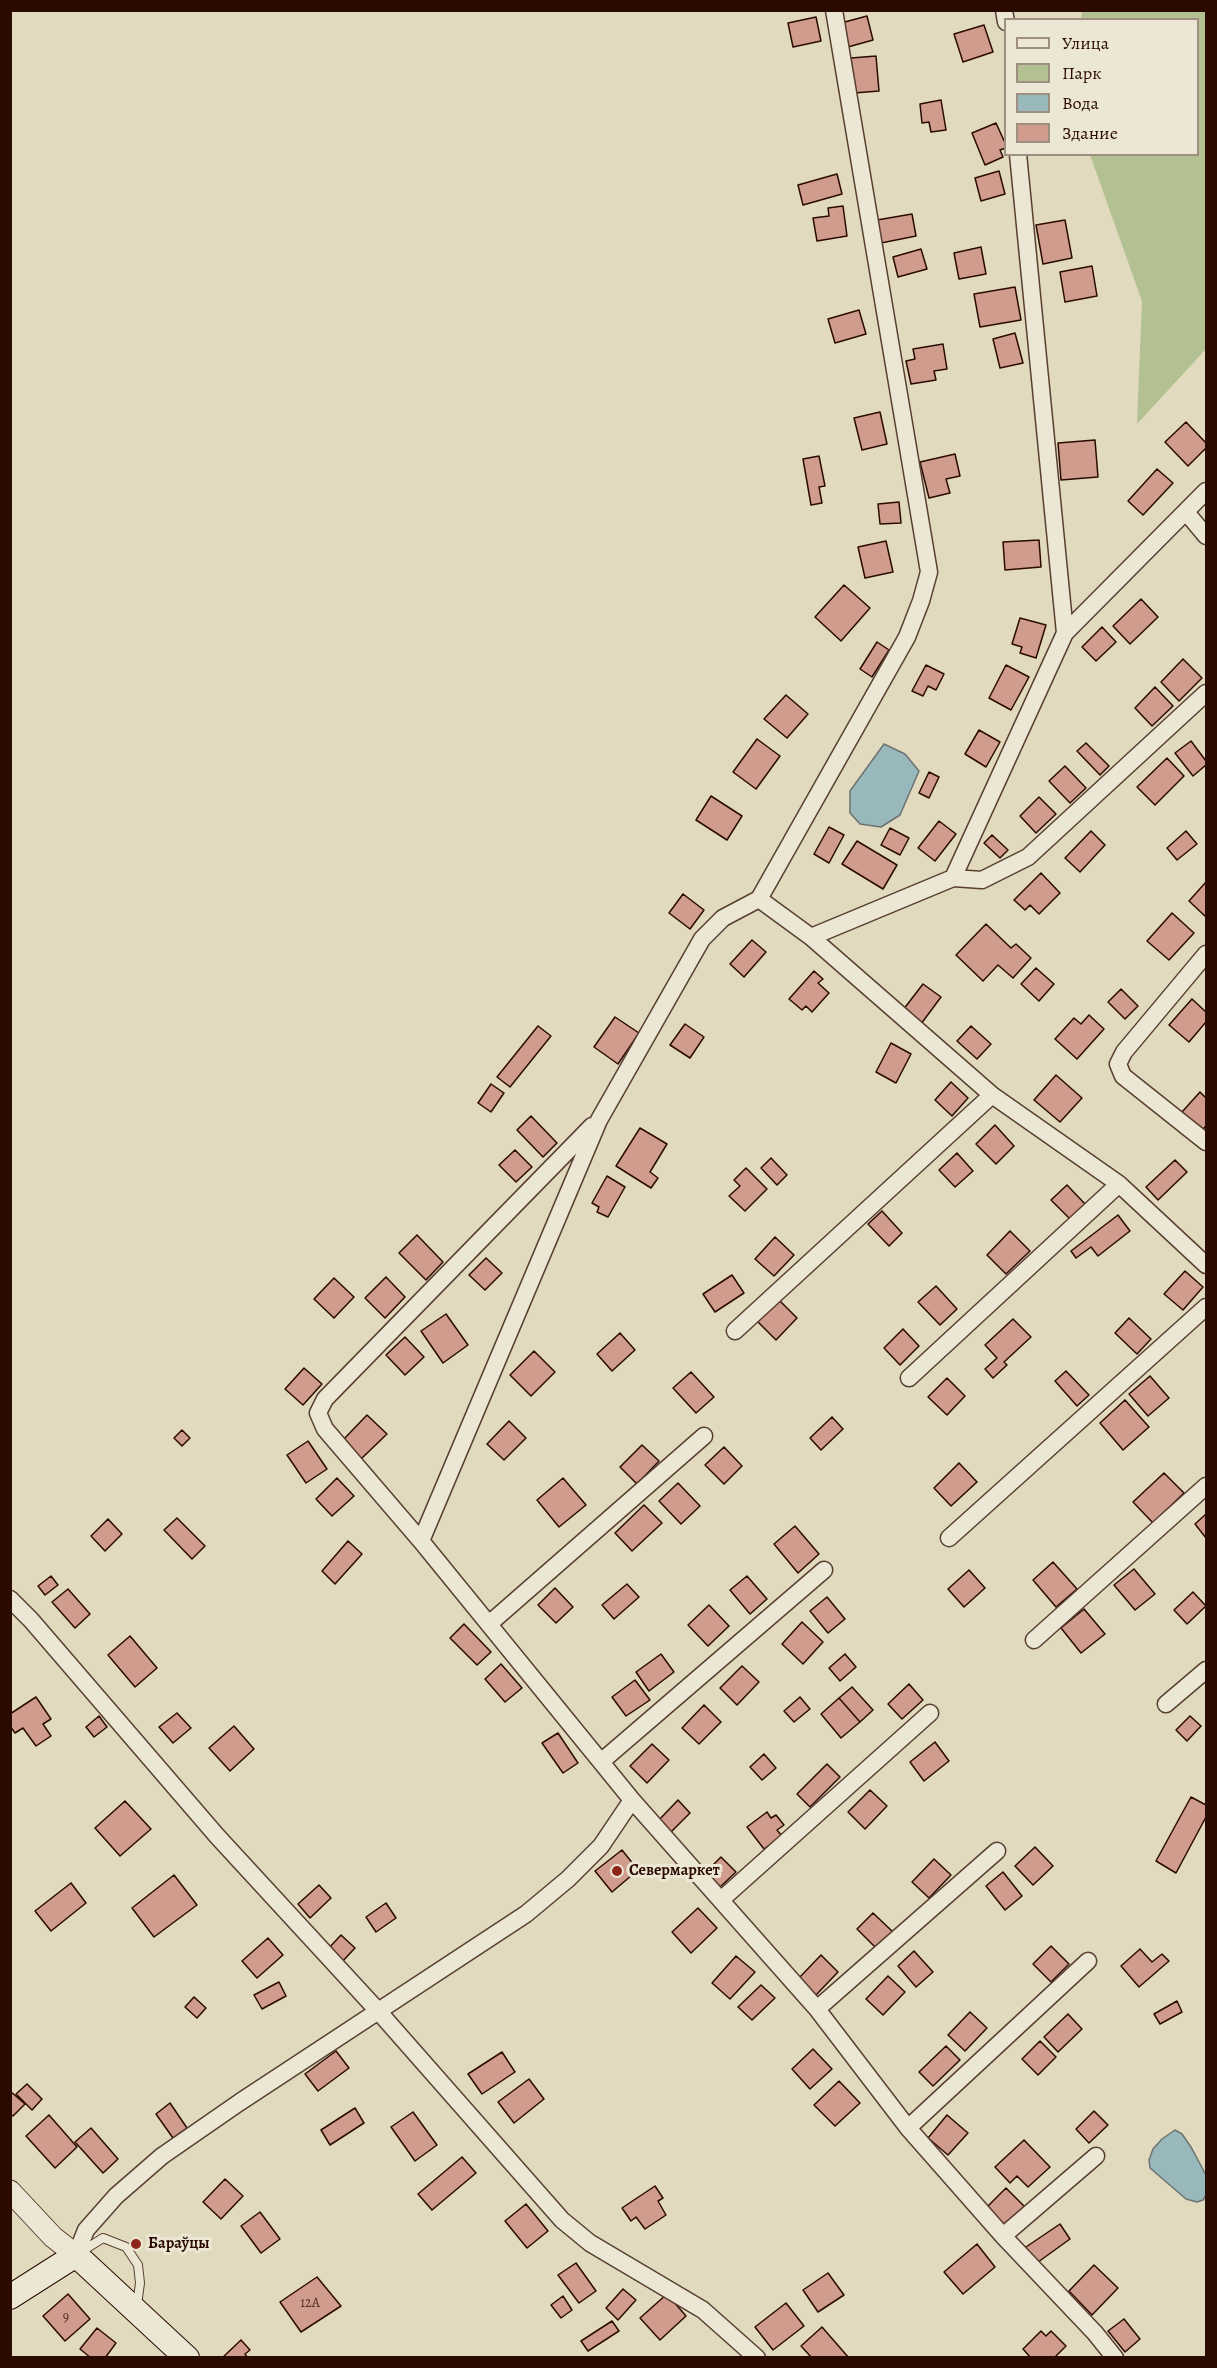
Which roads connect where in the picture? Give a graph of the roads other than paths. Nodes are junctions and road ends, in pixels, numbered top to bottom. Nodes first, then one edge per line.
1 (834, 10) edge
2 (1018, 156) edge
3 (1206, 491) edge
4 (1186, 512) junction
5 (1206, 536) edge
6 (1065, 633) junction
7 (1206, 693) edge
8 (953, 878) junction
9 (759, 899) junction
10 (811, 937) junction
11 (1206, 954) edge
12 (992, 1095) junction
13 (599, 1119) junction
14 (1206, 1142) edge
15 (1119, 1184) junction
16 (1206, 1265) edge
17 (1206, 1307) edge
18 (735, 1331) dead end
19 (909, 1378) dead end
20 (704, 1436) dead end
21 (1206, 1486) edge
22 (949, 1538) dead end
23 (421, 1541) junction
24 (824, 1570) dead end
25 (10, 1599) edge
26 (489, 1624) junction
27 (1034, 1640) dead end
28 (1206, 1670) edge
29 (1166, 1704) dead end
30 (930, 1713) dead end
31 (602, 1761) junction
32 (632, 1800) junction
33 (997, 1851) dead end
34 (722, 1899) junction
35 (1089, 1961) dead end
36 (818, 2009) junction
37 (379, 2012) junction
38 (908, 2128) junction
39 (1096, 2156) dead end
40 (10, 2191) edge
41 (1003, 2236) junction
42 (76, 2255) junction
43 (10, 2297) edge
44 (136, 2311) junction
45 (187, 2358) edge
46 (757, 2358) edge
47 (1115, 2358) edge

1 - 9 street
2 - 6 street
3 - 4 street
4 - 5 street
4 - 6 street
6 - 8 street
7 - 8 street
8 - 10 street
9 - 10 street
9 - 13 street
10 - 12 street
11 - 14 street
12 - 15 street
12 - 18 street
13 - 23 street
13 - 23 street
15 - 16 street
15 - 19 street
17 - 22 street
20 - 26 street
21 - 27 street
23 - 26 street
24 - 31 street
25 - 37 street
26 - 31 street
28 - 29 street
30 - 34 street
31 - 32 street
32 - 34 street
32 - 37 street
33 - 36 street
34 - 36 street
35 - 38 street
36 - 38 street
37 - 42 street
37 - 46 street
38 - 41 street
39 - 41 street
40 - 42 street
41 - 47 street
42 - 43 main road
42 - 44 main road
42 - 44 lane
44 - 45 main road

